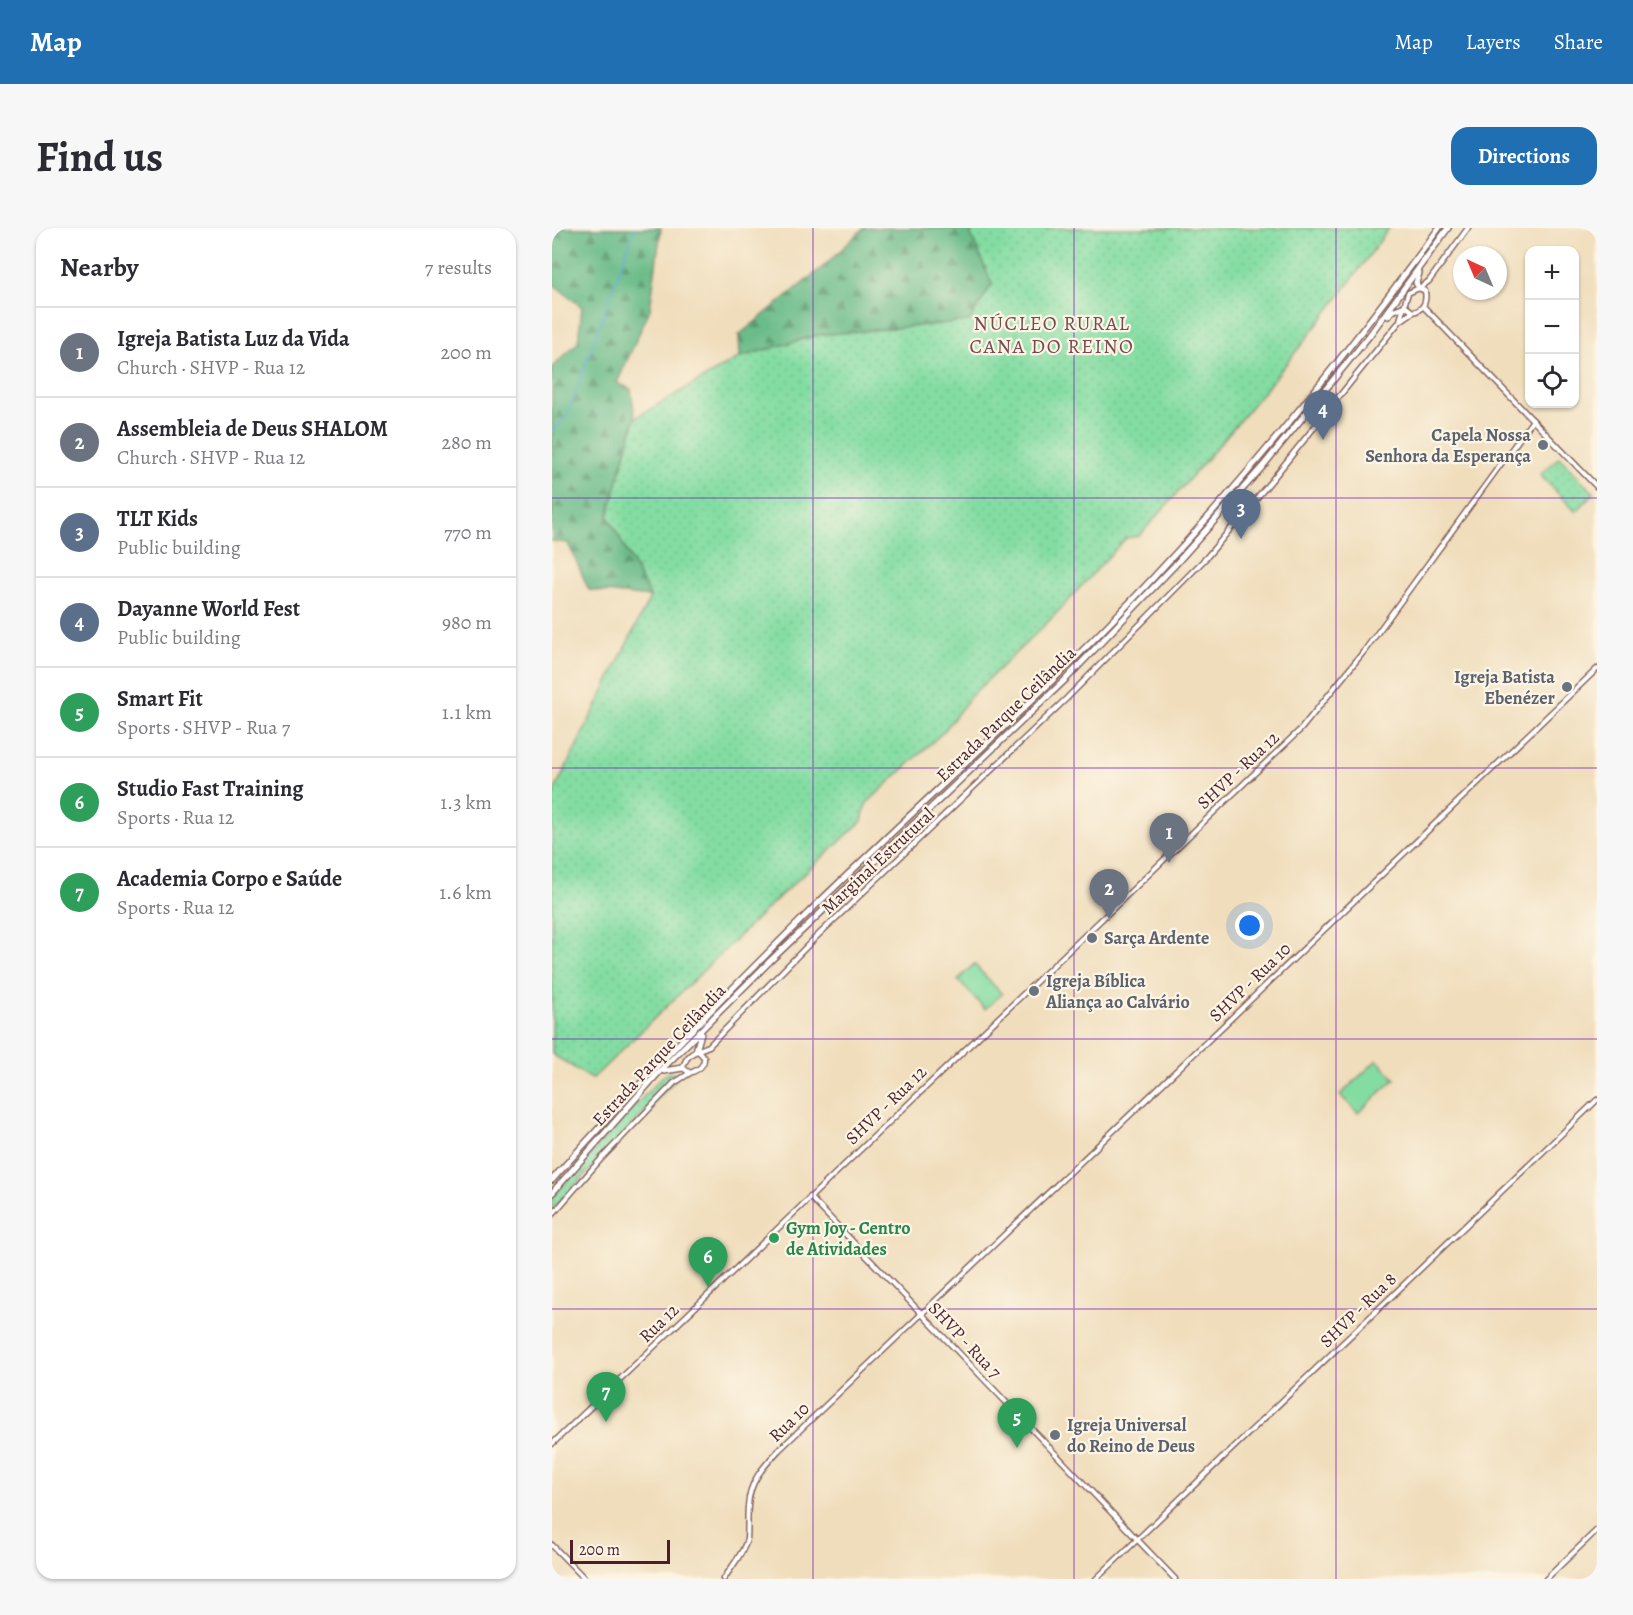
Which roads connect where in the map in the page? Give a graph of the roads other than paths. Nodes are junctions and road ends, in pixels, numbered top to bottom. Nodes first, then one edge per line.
1 (1438, 228) edge
2 (1448, 228) edge
3 (1468, 228) edge
4 (1429, 256) junction
5 (1421, 289) junction
6 (1405, 306) junction
7 (1423, 306) junction
8 (1413, 312) junction
9 (1390, 313) junction
10 (1402, 314) junction
11 (1400, 321) junction
12 (1369, 336) junction
13 (1533, 420) junction
14 (1597, 487) edge
15 (1597, 669) edge
16 (704, 1027) junction
17 (700, 1035) junction
18 (708, 1046) junction
19 (697, 1051) junction
20 (704, 1057) junction
21 (683, 1068) junction
22 (663, 1071) junction
23 (690, 1073) junction
24 (678, 1079) junction
25 (1597, 1100) edge
26 (552, 1180) edge
27 (552, 1193) edge
28 (810, 1197) junction
29 (552, 1215) edge
30 (922, 1314) junction
31 (552, 1444) edge
32 (1597, 1530) edge
33 (1138, 1541) junction
34 (552, 1545) edge
35 (585, 1579) edge
36 (724, 1579) edge
37 (1096, 1579) edge
38 (1175, 1579) edge
39 (1546, 1579) edge

1 - 26 highway, Estrada Parque Ceilândia
2 - 4 highway, Estrada Parque Ceilândia
3 - 5 street
4 - 5 highway
4 - 12 highway, Estrada Parque Ceilândia
5 - 6 street, Marginal Estrutural
5 - 7 street
6 - 8 street
6 - 9 highway
6 - 10 street, Marginal Estrutural
7 - 8 street, Marginal Estrutural
7 - 13 street
8 - 11 street, Marginal Estrutural
9 - 10 street
9 - 12 highway
10 - 11 street, Marginal Estrutural
11 - 18 street, Marginal Estrutural
12 - 16 highway, Estrada Parque Ceilândia
13 - 14 street
13 - 28 street, SHVP - Rua 12
15 - 30 street, SHVP - Rua 10
16 - 17 highway
16 - 22 highway, Estrada Parque Ceilândia
17 - 18 street
17 - 19 highway
18 - 19 street, Marginal Estrutural
18 - 20 street, Marginal Estrutural
19 - 20 street
19 - 21 street
20 - 23 street, Marginal Estrutural
21 - 22 highway
21 - 23 street
21 - 24 street
22 - 24 street
22 - 27 highway, Estrada Parque Ceilândia
23 - 24 street
24 - 29 street
25 - 33 street, SHVP - Rua 8
28 - 30 street, SHVP - Rua 7
28 - 31 street, Rua 12
30 - 33 street, SHVP - Rua 7
30 - 36 street, Rua 10
32 - 39 street
33 - 37 street, SHVP - Rua 8
33 - 38 street, SHVP - Rua 7
34 - 35 street

